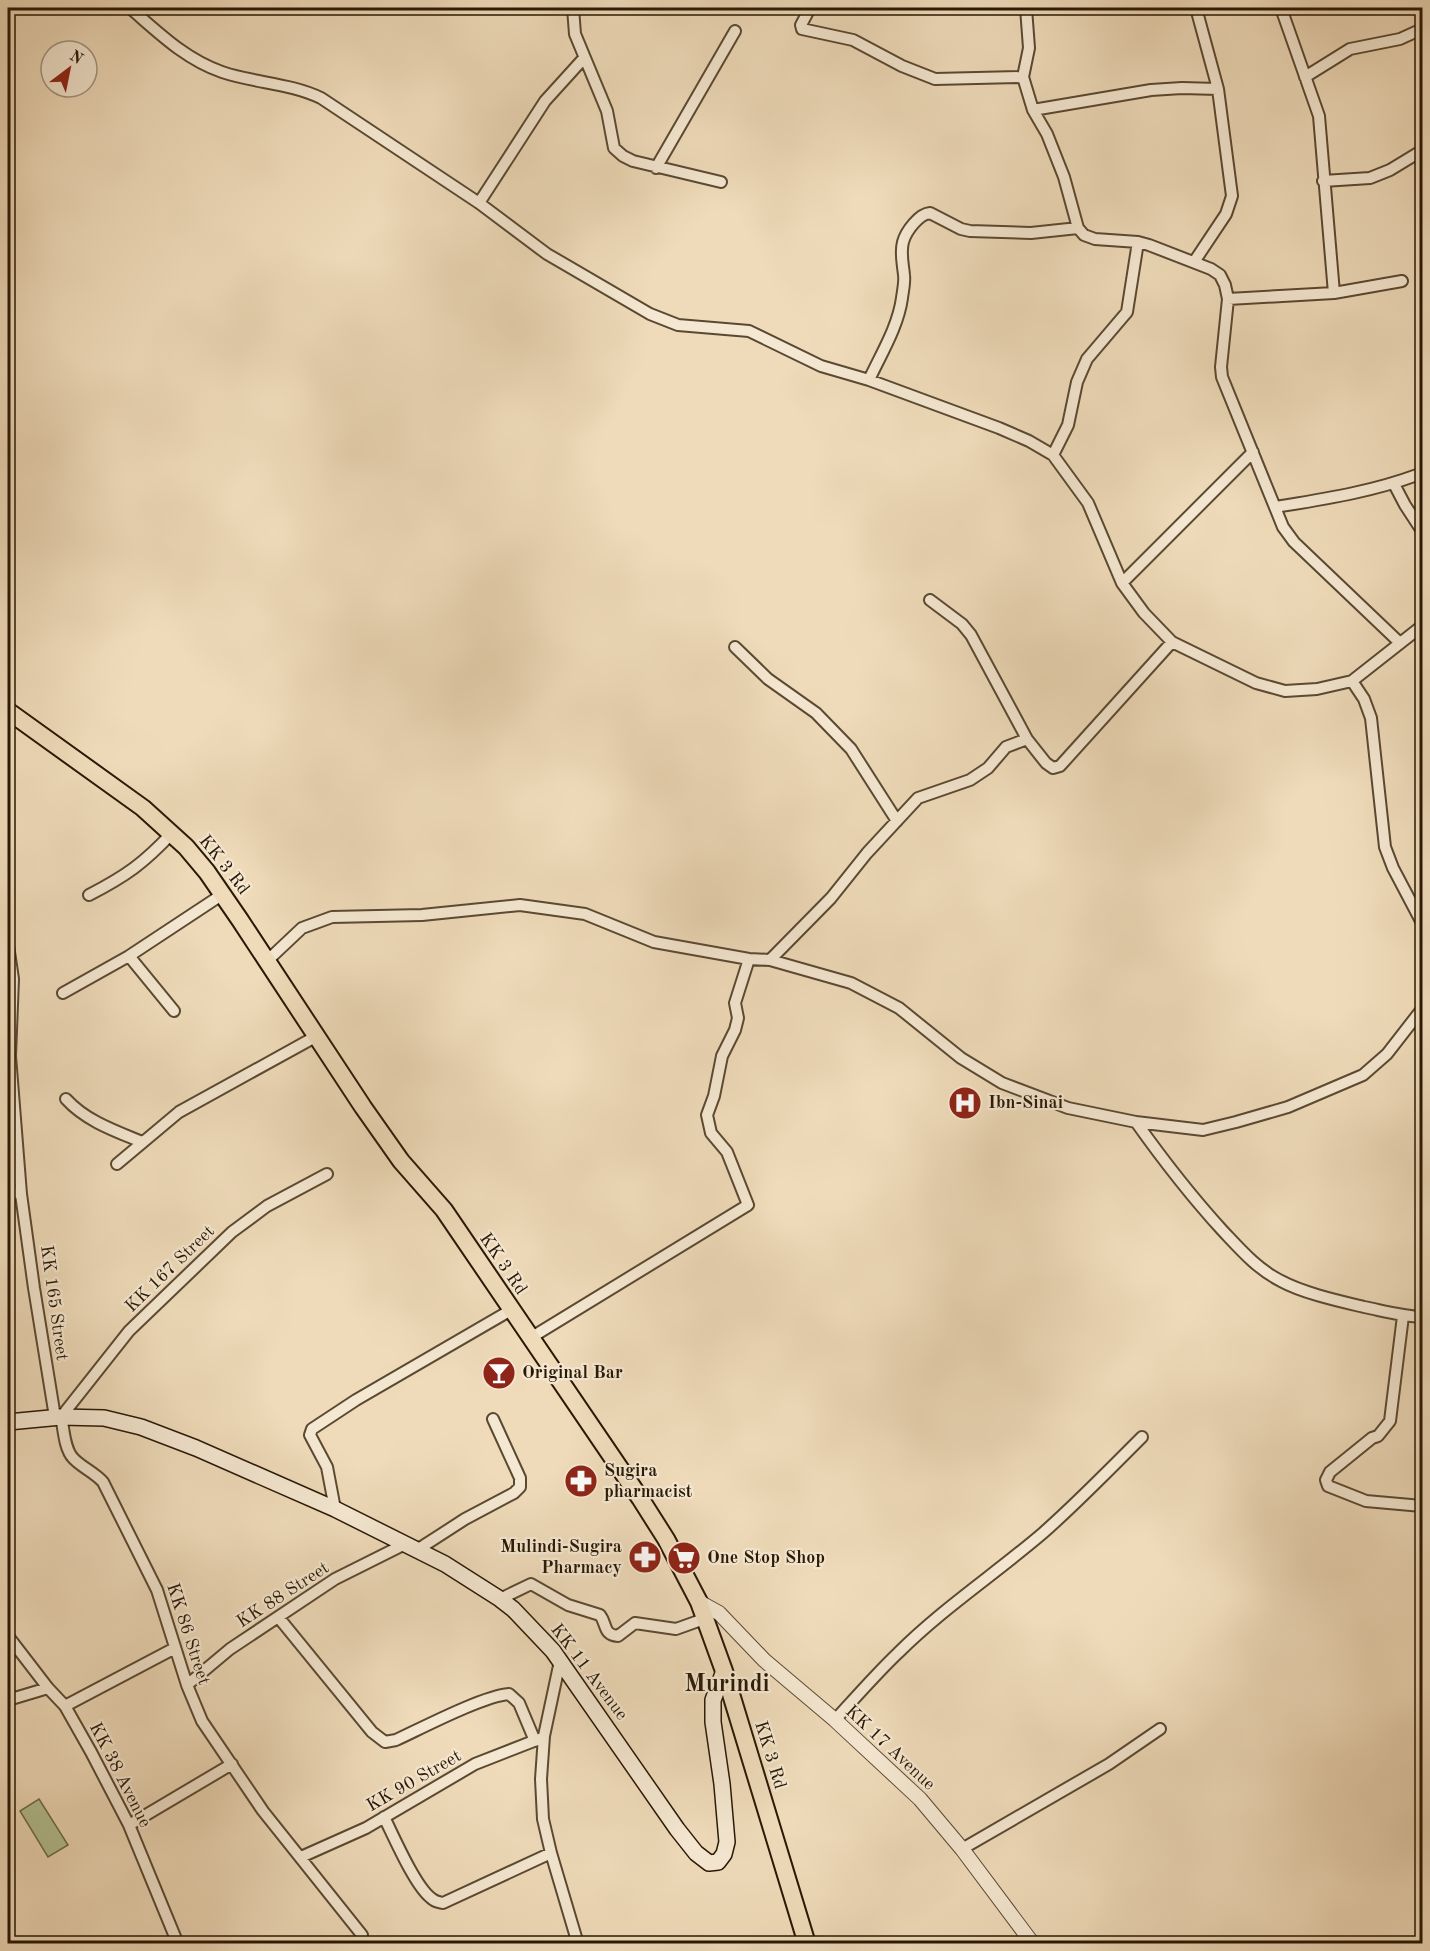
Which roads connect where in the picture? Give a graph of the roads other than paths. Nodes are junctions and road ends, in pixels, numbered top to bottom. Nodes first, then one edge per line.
1 (130, 8) edge
2 (573, 8) edge
3 (810, 8) edge
4 (1026, 8) edge
5 (1196, 8) edge
6 (1281, 8) edge
7 (1419, 8) edge
8 (1422, 15) edge
9 (1422, 29) edge
10 (735, 31) dead end
11 (584, 58) junction
12 (1023, 77) junction
13 (1305, 78) junction
14 (1218, 89) junction
15 (1033, 110) junction
16 (1418, 153) dead end
17 (656, 168) junction
18 (1323, 181) junction
19 (721, 182) dead end
20 (479, 203) junction
21 (1078, 228) junction
22 (1138, 242) junction
23 (1194, 262) junction
24 (1402, 281) dead end
25 (1334, 293) junction
26 (1228, 299) junction
27 (869, 380) junction
28 (1253, 452) junction
29 (1053, 455) junction
30 (1417, 475) dead end
31 (1394, 484) junction
32 (1276, 507) junction
33 (1422, 531) edge
34 (1122, 583) junction
35 (930, 600) dead end
36 (1422, 626) edge
37 (1172, 642) junction
38 (1400, 643) junction
39 (735, 647) dead end
40 (1352, 681) junction
41 (8, 711) edge
42 (1026, 739) junction
43 (897, 821) junction
44 (172, 833) junction
45 (223, 894) junction
46 (89, 895) dead end
47 (1422, 923) edge
48 (8, 945) edge
49 (129, 956) junction
50 (749, 959) junction
51 (770, 960) junction
52 (267, 962) junction
53 (63, 993) dead end
54 (1422, 1009) edge
55 (174, 1011) dead end
56 (315, 1037) junction
57 (66, 1099) dead end
58 (1136, 1122) junction
59 (142, 1142) junction
60 (117, 1164) dead end
61 (327, 1174) dead end
62 (12, 1193) edge
63 (511, 1310) junction
64 (1402, 1316) junction
65 (1422, 1317) edge
66 (531, 1337) junction
67 (58, 1417) junction
68 (493, 1419) dead end
69 (8, 1422) edge
70 (1142, 1437) dead end
71 (1422, 1506) edge
72 (335, 1509) junction
73 (411, 1547) junction
74 (500, 1599) junction
75 (699, 1602) junction
76 (279, 1618) junction
77 (704, 1619) junction
78 (8, 1636) edge
79 (175, 1648) junction
80 (560, 1661) junction
81 (724, 1671) junction
82 (186, 1685) junction
83 (48, 1688) junction
84 (8, 1700) edge
85 (66, 1706) junction
86 (835, 1720) junction
87 (1160, 1729) dead end
88 (539, 1739) junction
89 (232, 1764) junction
90 (384, 1817) junction
91 (129, 1824) junction
92 (962, 1849) junction
93 (551, 1853) junction
94 (301, 1857) junction
95 (362, 1935) dead end
96 (178, 1944) edge
97 (578, 1944) edge
98 (807, 1944) edge
99 (1033, 1944) edge

1 - 20 street
2 - 11 street
3 - 12 street
4 - 12 street
5 - 14 street
6 - 13 street
7 - 8 street
9 - 13 street
10 - 17 street
11 - 17 street
11 - 20 street
12 - 15 street
13 - 18 street
14 - 15 street
14 - 23 street
15 - 21 street
16 - 18 street
17 - 19 street
18 - 25 street
20 - 27 street
21 - 22 street
21 - 27 street
22 - 23 street
22 - 29 street
23 - 26 street
24 - 25 street
25 - 26 street
26 - 28 street
27 - 29 street
28 - 32 street
28 - 34 street
29 - 34 street
30 - 31 street
31 - 32 street
31 - 33 street
32 - 38 street
34 - 37 street
35 - 42 street
36 - 38 street
37 - 40 street
37 - 42 street
38 - 40 street
39 - 43 street
40 - 47 street
41 - 44 highway, KK 3 Rd
42 - 43 street
43 - 51 street
44 - 45 highway, KK 3 Rd
44 - 46 street
45 - 49 street
45 - 52 highway, KK 3 Rd
48 - 62 street, KK 165 Street
49 - 53 street
49 - 55 street
50 - 51 street
50 - 52 street
50 - 66 street
51 - 58 street
52 - 56 highway, KK 3 Rd
54 - 58 street
56 - 59 street
56 - 63 highway, KK 3 Rd
57 - 59 street
58 - 64 street
59 - 60 street
61 - 67 street, KK 167 Street
62 - 67 street, KK 165 Street
63 - 66 highway, KK 3 Rd
63 - 72 street
64 - 65 street
64 - 71 street
66 - 75 highway, KK 3 Rd
67 - 69 main road, KK 11 Avenue
67 - 72 main road, KK 11 Avenue
67 - 79 street, KK 86 Street
68 - 73 street, KK 88 Street
70 - 86 street
72 - 73 main road, KK 11 Avenue
73 - 74 main road, KK 11 Avenue
73 - 76 street, KK 88 Street
74 - 77 street
74 - 80 main road, KK 11 Avenue
75 - 77 highway, KK 3 Rd
75 - 86 street, KK 17 Avenue
76 - 82 street, KK 88 Street
76 - 88 street
77 - 81 highway, KK 3 Rd
78 - 83 street, KK 38 Avenue
79 - 82 street, KK 86 Street
79 - 85 street
80 - 81 main road, KK 11 Avenue
80 - 88 street
81 - 98 highway, KK 3 Rd
82 - 89 street, KK 86 Street
83 - 84 street
83 - 85 street, KK 38 Avenue
85 - 91 street, KK 38 Avenue
86 - 92 street, KK 17 Avenue
87 - 92 street
88 - 90 street, KK 90 Street
88 - 93 street
89 - 91 street
89 - 94 street, KK 86 Street
90 - 93 street
90 - 94 street, KK 90 Street
91 - 96 street, KK 38 Avenue
92 - 99 street, KK 17 Avenue
93 - 97 street
94 - 95 street, KK 86 Street

